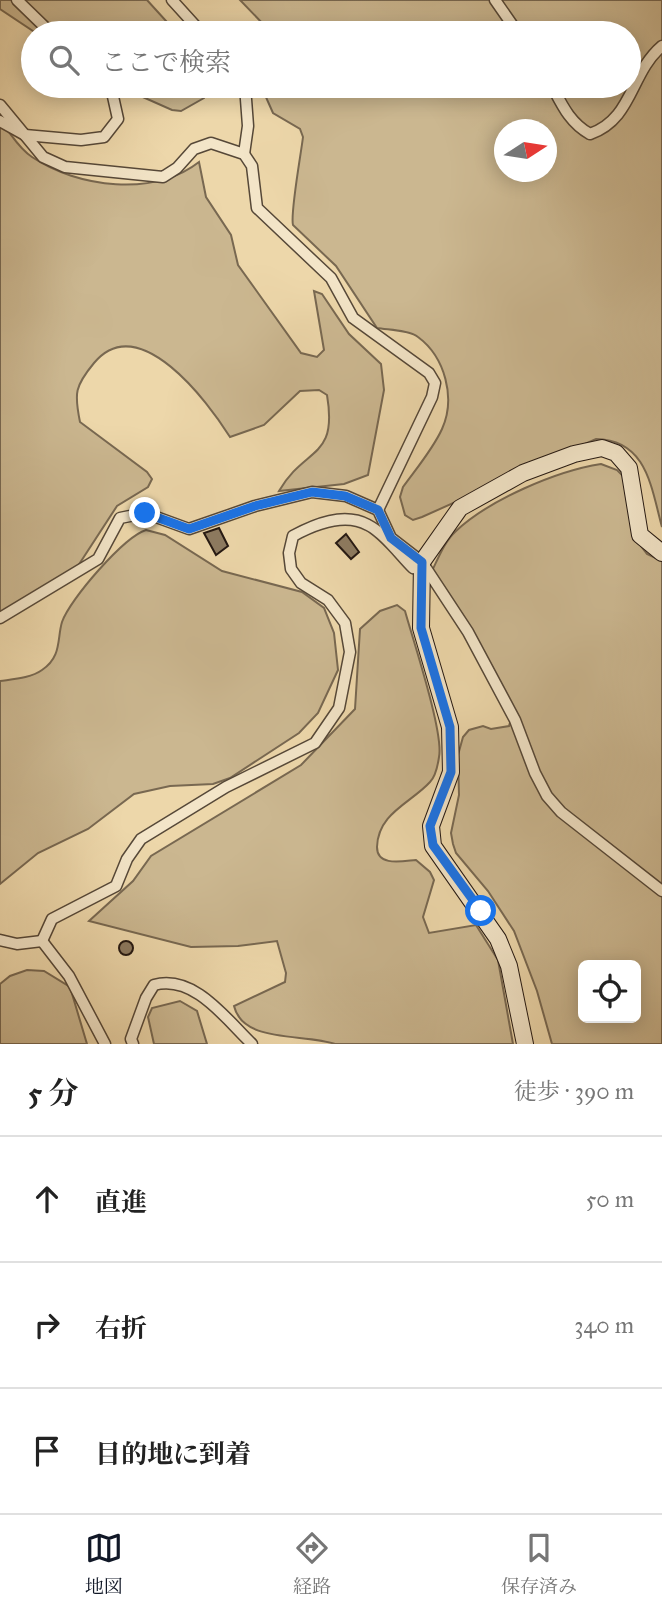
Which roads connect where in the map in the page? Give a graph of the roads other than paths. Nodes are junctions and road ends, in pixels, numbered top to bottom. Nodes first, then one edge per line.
1 (18, 0) edge
2 (172, 0) edge
3 (495, 0) edge
4 (39, 21) edge
5 (191, 21) edge
6 (510, 21) edge
7 (662, 46) edge
8 (641, 73) edge
9 (113, 98) edge
10 (246, 98) edge
11 (558, 98) edge
12 (628, 98) edge
13 (0, 105) edge
14 (0, 121) edge
15 (25, 135) junction
16 (244, 154) junction
17 (378, 510) junction
18 (662, 553) edge
19 (422, 562) junction
20 (0, 618) edge
21 (662, 891) edge
22 (0, 940) edge
23 (41, 941) junction
24 (105, 1044) edge
25 (133, 1044) edge
26 (253, 1044) edge
27 (525, 1044) edge

1 - 4 street
2 - 5 street
3 - 6 street
7 - 8 street
9 - 15 street
10 - 16 street
11 - 12 street
13 - 15 street
14 - 15 street
15 - 16 street
16 - 17 street
17 - 19 street
17 - 20 street
18 - 19 street
19 - 21 street
19 - 23 street
19 - 27 street
22 - 23 street
23 - 24 street
25 - 26 street

